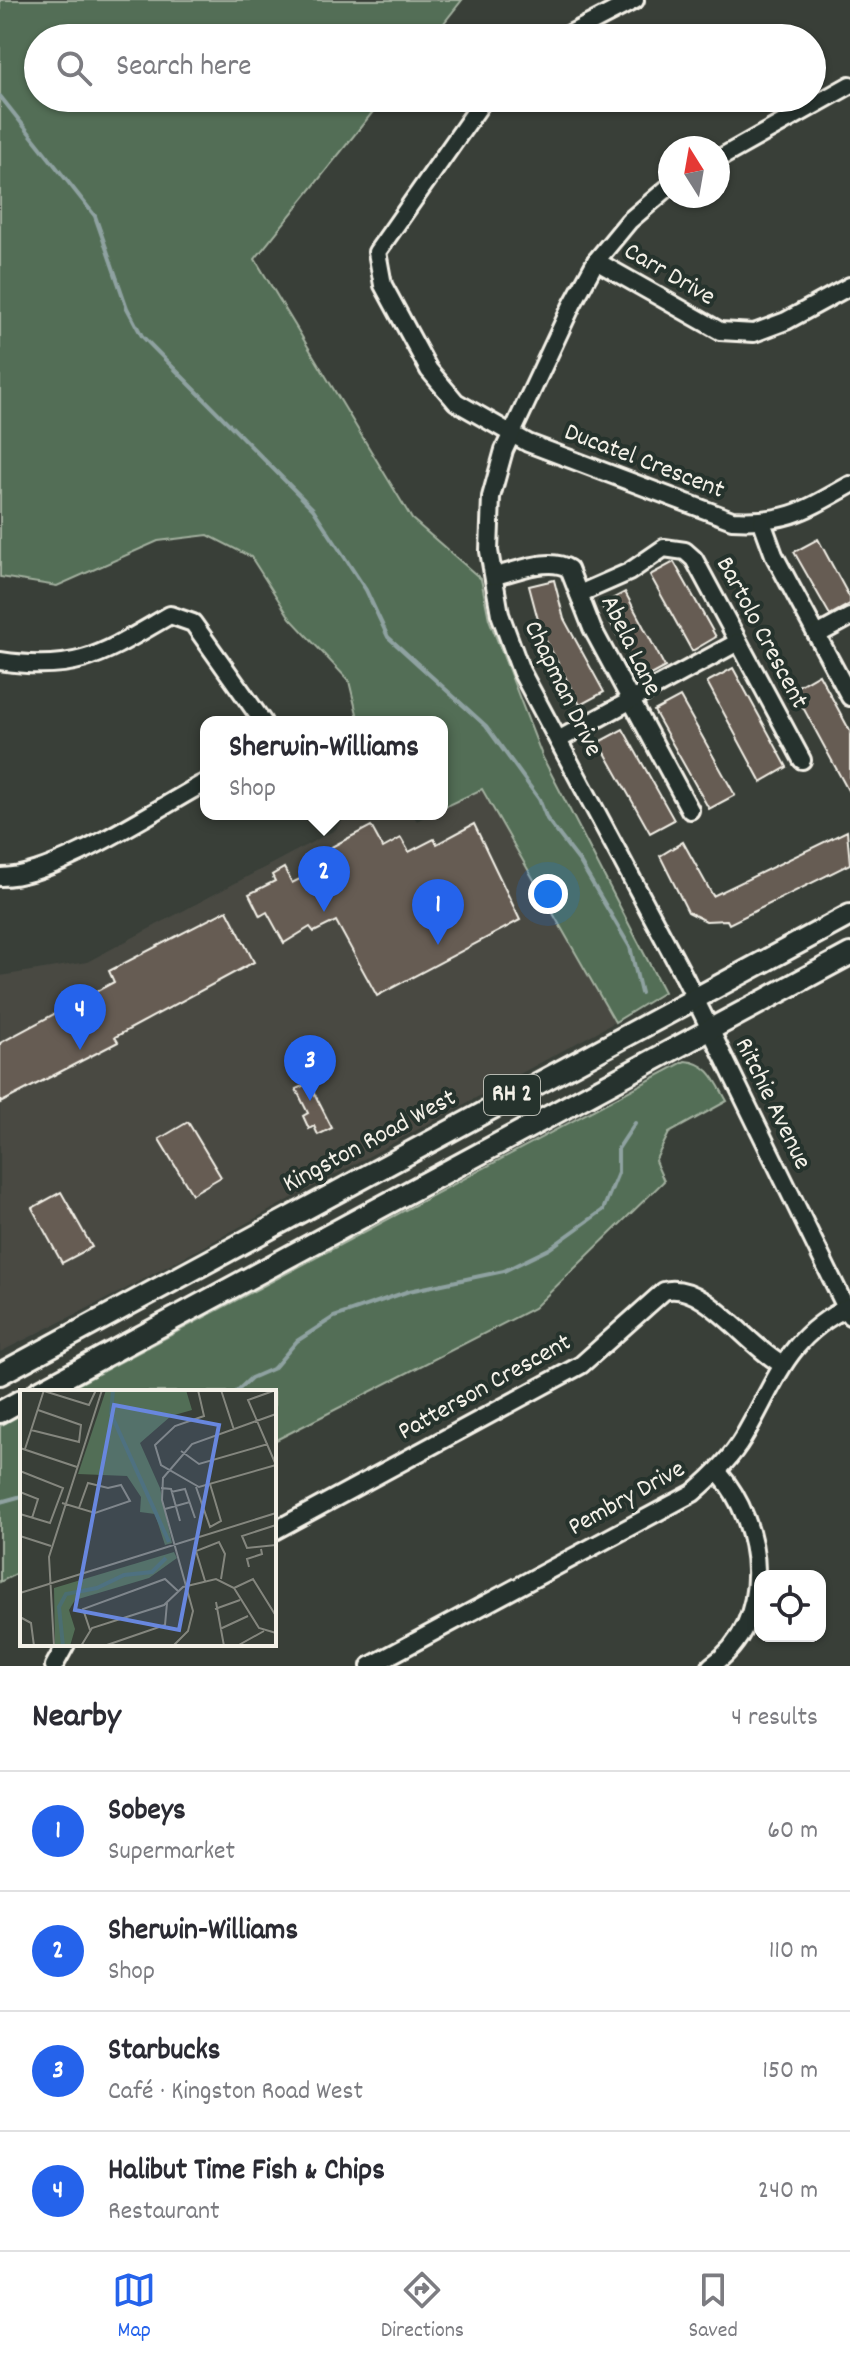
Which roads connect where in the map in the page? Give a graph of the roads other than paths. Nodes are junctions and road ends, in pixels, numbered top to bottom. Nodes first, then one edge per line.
1 (635, 0) edge
2 (589, 24) edge
3 (850, 85) edge
4 (826, 98) edge
5 (475, 112) edge
6 (802, 112) edge
7 (730, 152) edge
8 (658, 196) edge
9 (596, 261) junction
10 (850, 286) edge
11 (512, 433) junction
12 (850, 485) edge
13 (762, 522) junction
14 (494, 576) junction
15 (579, 594) junction
16 (850, 617) edge
17 (817, 635) junction
18 (738, 642) junction
19 (0, 661) edge
20 (850, 697) edge
21 (630, 701) junction
22 (259, 716) edge
23 (558, 740) junction
24 (802, 760) dead end
25 (200, 785) edge
26 (690, 810) dead end
27 (0, 877) edge
28 (850, 915) edge
29 (850, 954) edge
30 (695, 998) junction
31 (710, 1030) junction
32 (849, 1310) edge
33 (781, 1364) junction
34 (0, 1374) edge
35 (42, 1390) edge
36 (20, 1401) edge
37 (0, 1412) edge
38 (718, 1472) junction
39 (276, 1530) edge
40 (65, 1646) edge
41 (54, 1666) edge
42 (370, 1666) edge
43 (711, 1666) edge

1 - 2 street
3 - 4 street
5 - 11 street, Ducatel Crescent
6 - 7 street
8 - 9 street, Chapman Drive
9 - 10 street, Carr Drive
9 - 11 street, Chapman Drive
11 - 13 street, Ducatel Crescent
11 - 14 street, Chapman Drive
12 - 13 street, Ducatel Crescent
13 - 17 street
14 - 15 street, Abela Lane
14 - 23 street, Chapman Drive
15 - 18 street, Bartolo Crescent
15 - 21 street, Abela Lane
16 - 17 street
17 - 20 street
18 - 21 street
18 - 24 street, Bartolo Crescent
19 - 22 street
21 - 23 street
21 - 26 street, Abela Lane
23 - 30 street, Chapman Drive
25 - 27 street
28 - 30 main road, Kingston Road West / RH 2
29 - 31 main road, RH 2
30 - 31 street, Ritchie Avenue
30 - 34 main road, Kingston Road West / RH 2
31 - 32 street, Ritchie Avenue
31 - 35 main road, RH 2
32 - 33 street, Pembry Drive
33 - 38 street, Pembry Drive
33 - 39 street, Patterson Crescent
36 - 37 main road
38 - 42 street, Pembry Drive
38 - 43 street
40 - 41 street

